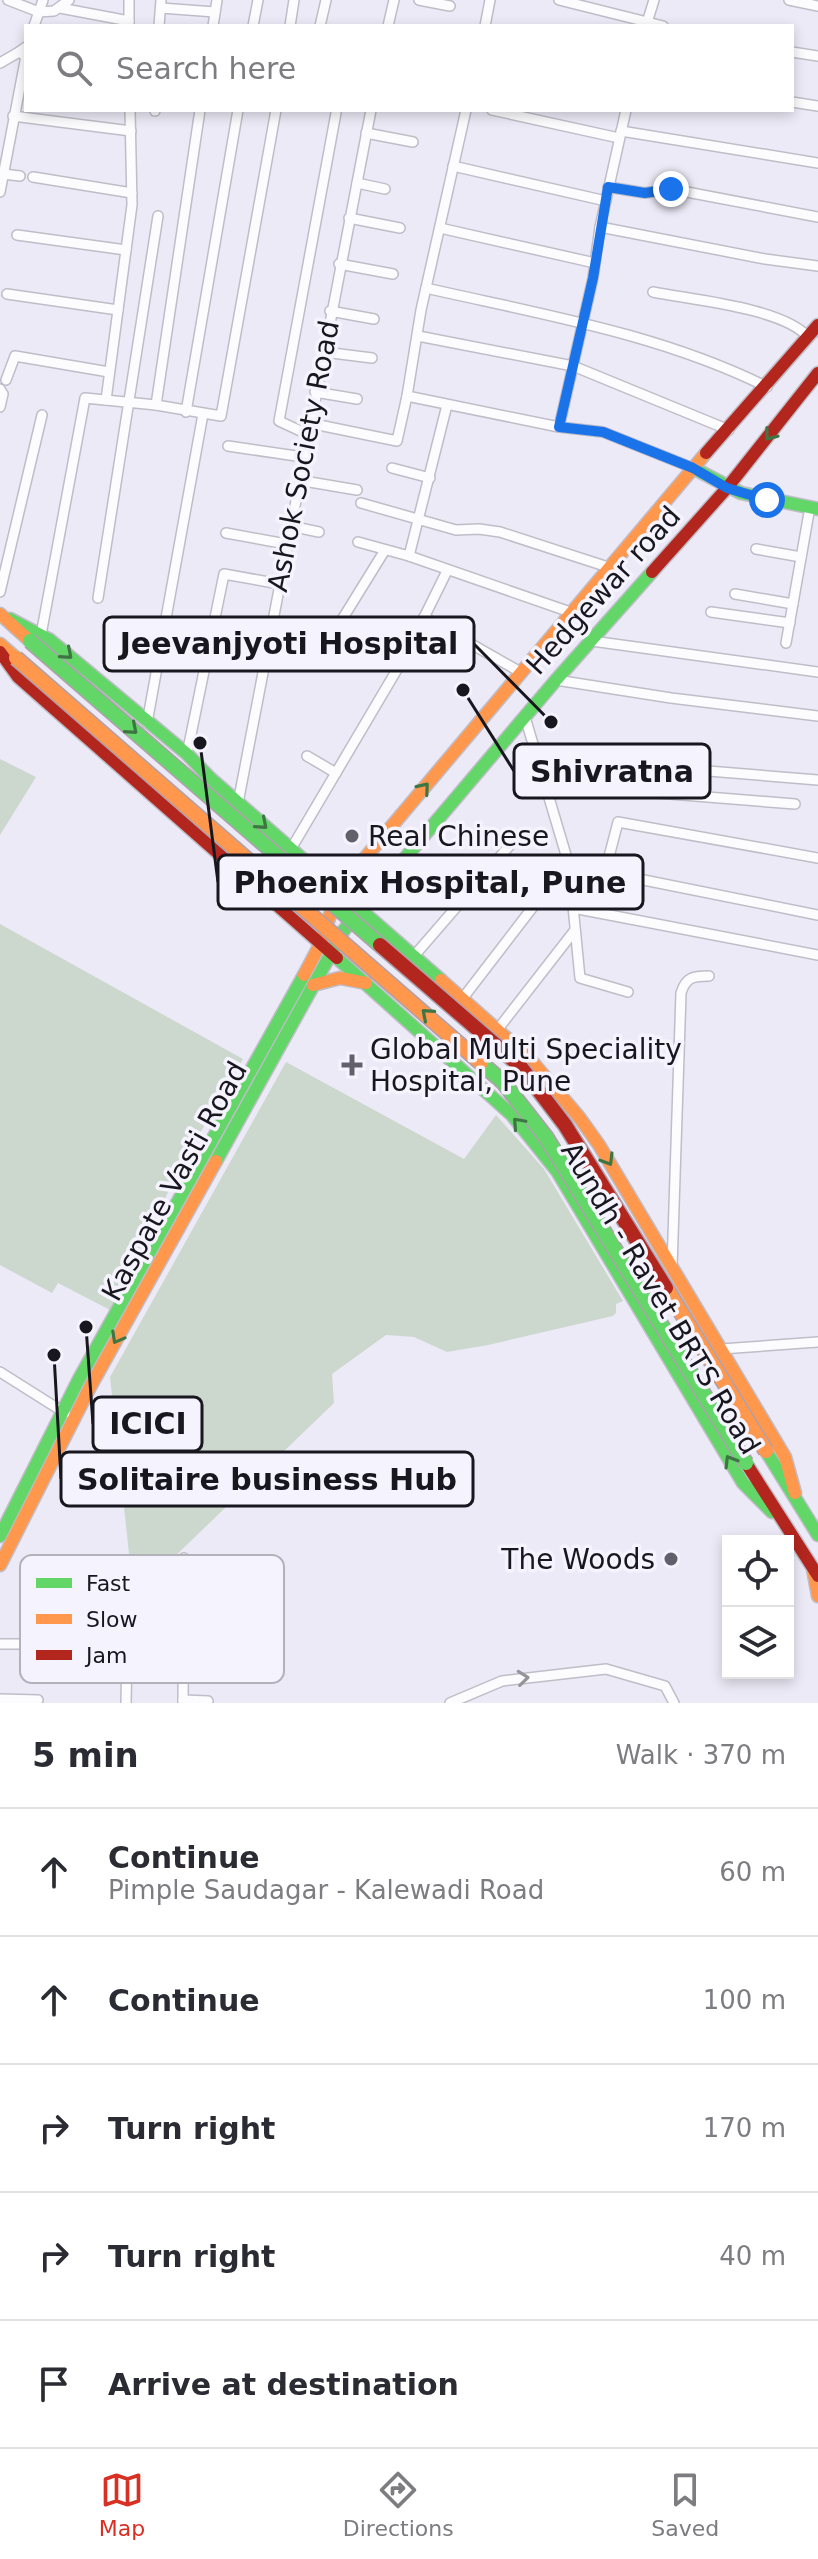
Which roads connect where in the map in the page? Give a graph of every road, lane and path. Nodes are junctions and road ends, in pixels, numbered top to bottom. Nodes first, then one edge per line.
1 (8, 0) edge
2 (43, 0) edge
3 (69, 0) edge
4 (129, 0) edge
5 (217, 0) edge
6 (258, 0) edge
7 (294, 0) edge
8 (326, 0) edge
9 (394, 0) edge
10 (419, 0) edge
11 (490, 0) edge
12 (559, 0) edge
13 (654, 0) edge
14 (789, 0) edge
15 (161, 4) edge
16 (450, 6) dead end
17 (818, 6) edge
18 (60, 8) junction
19 (39, 12) junction
20 (215, 12) junction
21 (35, 24) edge
22 (129, 24) edge
23 (159, 24) edge
24 (213, 24) edge
25 (253, 24) edge
26 (290, 24) edge
27 (320, 24) edge
28 (388, 24) edge
29 (485, 24) edge
30 (647, 24) edge
31 (22, 50) edge
32 (794, 52) edge
33 (818, 56) edge
34 (0, 63) edge
35 (24, 65) edge
36 (794, 102) edge
37 (818, 106) edge
38 (130, 112) edge
39 (200, 112) edge
40 (238, 112) edge
41 (276, 112) edge
42 (371, 112) edge
43 (466, 112) edge
44 (502, 112) edge
45 (626, 112) edge
46 (336, 113) dead end
47 (13, 116) junction
48 (131, 131) junction
49 (366, 133) junction
50 (620, 135) junction
51 (413, 142) dead end
52 (818, 163) edge
53 (453, 166) junction
54 (3, 174) junction
55 (20, 176) dead end
56 (33, 177) dead end
57 (357, 183) junction
58 (608, 187) junction
59 (385, 189) dead end
60 (0, 192) edge
61 (132, 193) junction
62 (606, 201) junction
63 (158, 216) dead end
64 (818, 217) edge
65 (349, 218) junction
66 (600, 227) junction
67 (400, 228) dead end
68 (440, 228) junction
69 (17, 235) dead end
70 (126, 250) junction
71 (595, 263) junction
72 (339, 264) junction
73 (818, 266) edge
74 (393, 274) dead end
75 (426, 288) junction
76 (653, 292) dead end
77 (7, 294) dead end
78 (118, 310) junction
79 (330, 311) junction
80 (374, 319) dead end
81 (583, 323) junction
82 (813, 331) edge
83 (418, 336) junction
84 (324, 352) junction
85 (372, 358) dead end
86 (573, 366) junction
87 (109, 372) junction
88 (818, 373) edge
89 (767, 387) junction
90 (3, 388) edge
91 (315, 392) junction
92 (407, 396) junction
93 (357, 399) dead end
94 (106, 400) junction
95 (130, 402) junction
96 (156, 405) junction
97 (447, 405) junction
98 (0, 407) edge
99 (186, 412) junction
100 (203, 414) junction
101 (42, 415) dead end
102 (559, 427) junction
103 (308, 429) junction
104 (729, 430) junction
105 (228, 446) dead end
106 (303, 457) junction
107 (392, 468) dead end
108 (693, 468) junction
109 (430, 478) junction
110 (298, 480) junction
111 (727, 488) junction
112 (357, 490) dead end
113 (361, 503) dead end
114 (814, 508) edge
115 (420, 518) junction
116 (290, 526) junction
117 (319, 532) dead end
118 (226, 533) dead end
119 (358, 542) dead end
120 (286, 544) junction
121 (756, 549) dead end
122 (385, 550) junction
123 (409, 556) junction
124 (801, 557) junction
125 (611, 568) junction
126 (447, 571) junction
127 (280, 584) junction
128 (0, 592) edge
129 (735, 594) dead end
130 (98, 598) dead end
131 (793, 604) junction
132 (711, 612) dead end
133 (573, 613) junction
134 (0, 614) edge
135 (424, 617) junction
136 (343, 618) junction
137 (790, 623) junction
138 (328, 636) dead end
139 (36, 638) junction
140 (592, 641) junction
141 (786, 643) dead end
142 (0, 644) edge
143 (0, 652) edge
144 (405, 656) junction
145 (818, 672) edge
146 (522, 673) junction
147 (556, 680) junction
148 (818, 716) edge
149 (525, 717) junction
150 (147, 723) junction
151 (187, 754) junction
152 (307, 756) dead end
153 (536, 757) junction
154 (336, 773) junction
155 (818, 780) edge
156 (544, 784) junction
157 (238, 803) junction
158 (795, 804) dead end
159 (511, 844) dead end
160 (291, 849) junction
161 (818, 858) edge
162 (569, 865) junction
163 (605, 872) junction
164 (338, 890) junction
165 (573, 908) junction
166 (359, 910) junction
167 (818, 915) edge
168 (575, 930) junction
169 (326, 948) junction
170 (818, 955) edge
171 (414, 956) junction
172 (709, 976) dead end
173 (366, 983) junction
174 (313, 985) junction
175 (628, 992) dead end
176 (463, 998) junction
177 (498, 1029) junction
178 (242, 1100) junction
179 (672, 1268) junction
180 (818, 1342) edge
181 (721, 1349) junction
182 (0, 1372) edge
183 (67, 1415) junction
184 (800, 1508) junction
185 (780, 1520) junction
186 (818, 1535) edge
187 (0, 1536) edge
188 (0, 1565) edge
189 (816, 1572) edge
190 (818, 1596) edge
191 (126, 1683) edge
192 (0, 1699) edge
193 (38, 1700) dead end
194 (208, 1701) dead end
195 (183, 1702) edge
196 (126, 1703) edge
197 (450, 1703) edge
198 (674, 1703) edge

1 - 19 street
2 - 19 street
3 - 18 street
4 - 22 street
5 - 20 street
6 - 25 street
7 - 26 street
8 - 27 street
9 - 28 street
10 - 16 street
11 - 29 street
12 - 30 street
13 - 30 street
14 - 17 street
15 - 20 street
15 - 23 street
18 - 19 street
18 - 22 street
19 - 21 street
20 - 24 street
31 - 34 street
32 - 33 street
35 - 47 street
36 - 37 street
38 - 48 street
39 - 96 street
40 - 99 street
41 - 100 street
42 - 49 street, Ashok Society Road
43 - 53 street
44 - 50 street
45 - 50 street
46 - 103 street
47 - 48 street
47 - 54 street
48 - 61 street
49 - 51 street
49 - 57 street, Ashok Society Road
50 - 52 street
50 - 58 street
53 - 62 street
53 - 68 street
54 - 55 street
54 - 60 street
56 - 61 street
57 - 59 street
57 - 65 street, Ashok Society Road
58 - 62 street
58 - 64 street
61 - 70 street
62 - 66 street
63 - 95 street
65 - 67 street
65 - 72 street, Ashok Society Road
66 - 71 street
66 - 73 street
68 - 71 street
68 - 75 street
69 - 70 street
70 - 78 street
71 - 81 street
72 - 74 street
72 - 79 street, Ashok Society Road
75 - 81 street
75 - 83 street
76 - 82 street
77 - 78 street
78 - 87 street
79 - 80 street
79 - 84 street, Ashok Society Road
81 - 86 street
81 - 89 street
82 - 89 main road, Hedgewar road
83 - 86 street
83 - 92 street
84 - 85 street
84 - 91 street, Ashok Society Road
86 - 102 street
86 - 104 street
87 - 90 street
87 - 94 street
88 -> 111 main road, Hedgewar road
89 - 104 main road, Hedgewar road
90 - 98 street
91 - 93 street
91 - 103 street, Ashok Society Road
92 - 97 street
92 - 103 street
94 - 95 street
94 - 139 street
95 - 96 street
95 - 130 street
96 - 99 street
97 - 102 street
97 - 109 street
99 - 100 street
100 - 150 street
101 - 128 street
102 - 108 street
103 - 106 street, Ashok Society Road
104 - 108 main road, Hedgewar road
105 - 106 street
106 - 110 street, Ashok Society Road
107 - 109 street
108 - 111 main road
108 - 125 main road, Hedgewar road
109 - 115 street
110 - 112 street
110 - 116 street, Ashok Society Road
111 - 114 main road
111 - 140 main road, Hedgewar road
113 - 115 street
114 - 124 street
115 - 123 street
115 - 125 street
116 - 117 street
116 - 120 street, Ashok Society Road
118 - 120 street
119 - 122 street
120 - 127 street, Ashok Society Road
121 - 124 street
122 - 123 street
122 - 136 street
123 - 126 street
124 - 131 street
125 - 133 main road, Hedgewar road
126 - 133 street
126 - 135 street
127 - 151 street
127 - 157 street, Ashok Society Road
129 - 131 street
131 - 137 street
132 - 137 street
133 - 146 main road, Hedgewar road
134 - 139 main road
135 - 144 street
135 - 146 street
136 - 138 street
136 - 144 street
137 - 141 street
139 -> 150 main road, Aundh - Ravet BRTS Road
139 -> 184 main road, bridge
140 - 145 street
140 - 147 main road, Hedgewar road
185 -> 142 main road, bridge
143 - 169 main road, Aundh - Ravet BRTS Road
144 - 154 street
164 -> 146 main road, Hedgewar road
147 - 148 street
147 - 149 main road, Hedgewar road
149 - 153 street
149 - 166 main road, Hedgewar road
150 - 151 main road, Aundh - Ravet BRTS Road
151 - 157 main road, Aundh - Ravet BRTS Road
152 - 154 street
153 - 155 street
153 - 156 street
154 - 160 street
156 - 158 street
156 - 162 street
157 -> 160 main road, Aundh - Ravet BRTS Road
159 - 171 street
160 - 164 main road, Aundh - Ravet BRTS Road
161 - 163 street
162 - 163 street
162 - 165 street
162 - 176 street
163 - 167 street
164 - 166 main road, Aundh - Ravet BRTS Road
164 - 169 main road
165 - 168 street
165 - 170 street
166 - 169 main road, Hedgewar road
166 - 171 main road, Aundh - Ravet BRTS Road
168 - 175 street
168 - 177 street
169 - 173 main road, Aundh - Ravet BRTS Road
169 - 174 main road, Kaspate Vasti Road
169 - 178 main road, Kaspate Vasti Road
171 - 176 main road, Aundh - Ravet BRTS Road
172 - 179 street
173 - 174 main road
185 -> 173 main road, Aundh - Ravet BRTS Road
174 - 178 main road, Kaspate Vasti Road
176 - 177 main road, Aundh - Ravet BRTS Road
177 -> 179 main road, Aundh - Ravet BRTS Road
178 - 183 main road, Kaspate Vasti Road
179 - 181 main road, Aundh - Ravet BRTS Road
180 - 181 street
181 - 184 main road, Aundh - Ravet BRTS Road
182 - 183 street
183 - 187 main road, Kaspate Vasti Road
183 - 188 main road, Kaspate Vasti Road
184 - 186 main road
185 - 189 main road
189 - 190 main road
191 - 196 street
192 - 193 street
194 - 195 street
197 -> 198 street

